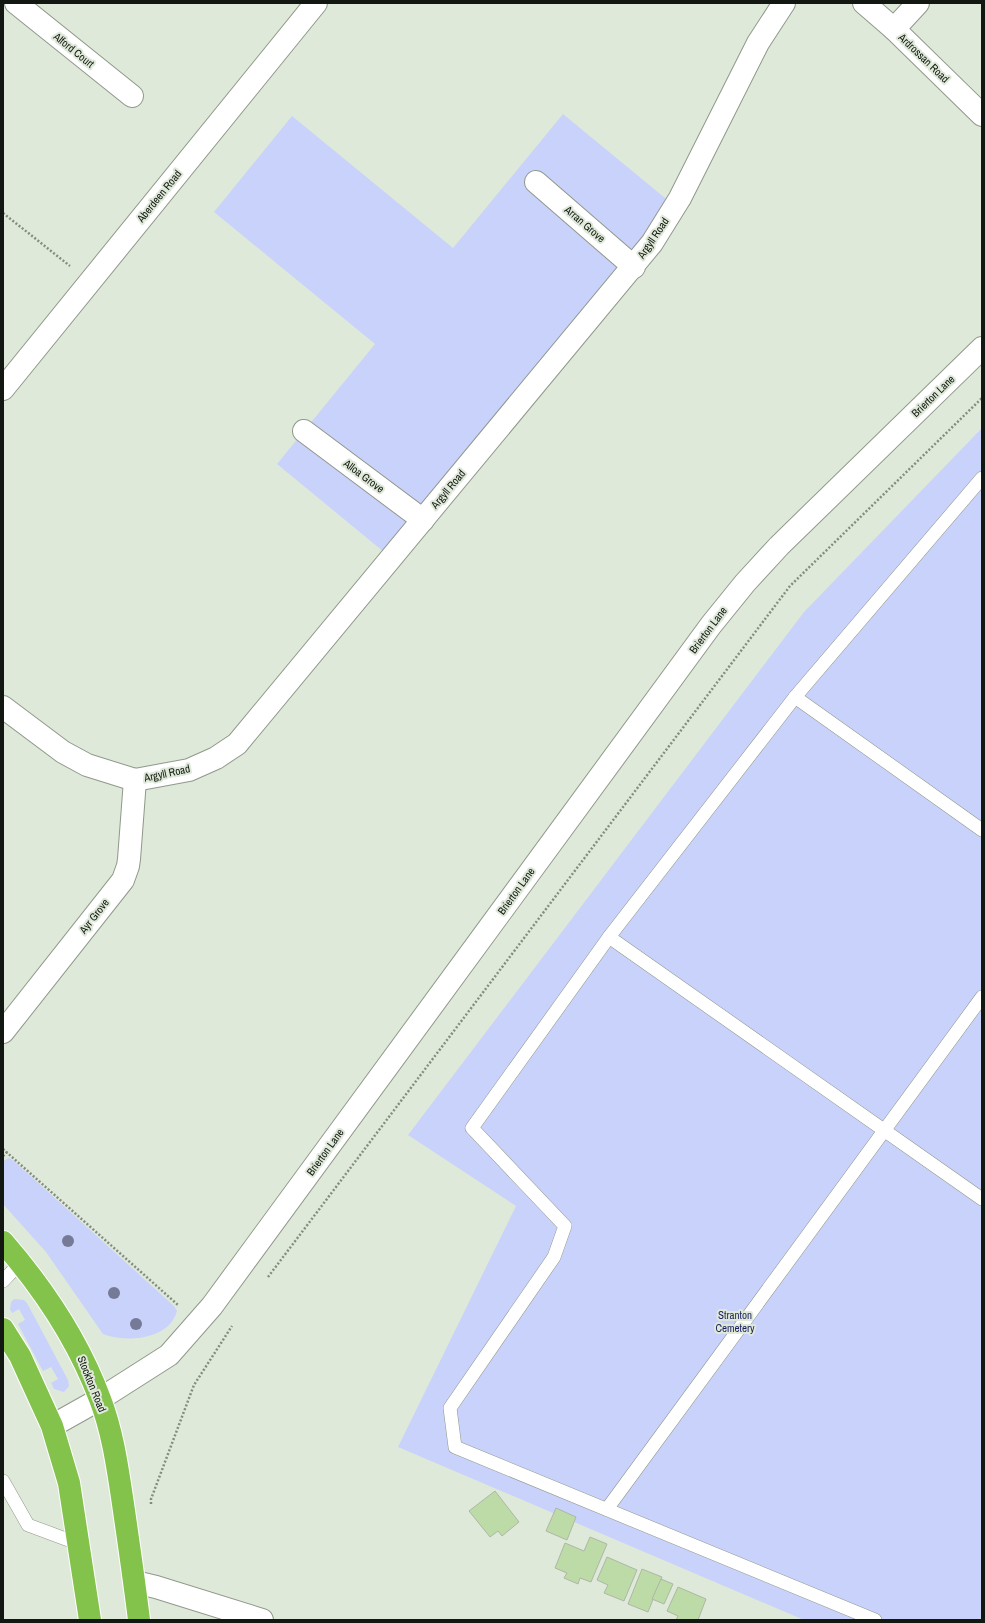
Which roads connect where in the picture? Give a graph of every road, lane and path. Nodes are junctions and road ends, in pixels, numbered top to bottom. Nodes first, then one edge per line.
1 (16, 3) edge
2 (316, 3) edge
3 (784, 3) edge
4 (864, 3) edge
5 (918, 3) edge
6 (894, 29) junction
7 (132, 96) dead end
8 (982, 115) edge
9 (536, 182) dead end
10 (3, 212) edge
11 (634, 267) junction
12 (90, 282) junction
13 (982, 348) edge
14 (3, 389) edge
15 (982, 398) edge
16 (304, 431) dead end
17 (982, 478) edge
18 (423, 520) junction
19 (795, 697) junction
20 (3, 707) edge
21 (135, 780) junction
22 (982, 830) edge
23 (609, 937) junction
24 (982, 997) edge
25 (3, 1032) edge
26 (885, 1130) junction
27 (3, 1149) edge
28 (7, 1152) junction
29 (3, 1156) edge
30 (982, 1199) edge
31 (3, 1242) edge
32 (21, 1262) junction
33 (267, 1278) dead end
34 (3, 1280) edge
35 (198, 1323) junction
36 (234, 1323) dead end
37 (3, 1329) edge
38 (100, 1399) junction
39 (52, 1426) junction
40 (3, 1481) edge
41 (607, 1509) junction
42 (150, 1510) dead end
43 (79, 1544) junction
44 (135, 1582) junction
45 (213, 1612) edge
46 (90, 1620) edge
47 (139, 1620) edge
48 (262, 1620) edge
49 (875, 1620) edge

1 - 7 street, Alford Court
2 - 12 street, Aberdeen Road
3 - 11 street, Argyll Road
4 - 6 street, Ardrossan Road
5 - 6 street
6 - 8 street, Ardrossan Road
9 - 11 street, Arran Grove
10 - 12 path
11 - 18 street, Argyll Road
12 - 14 street, Aberdeen Road
13 - 35 street, Brierton Lane
15 - 33 path
16 - 18 street, Alloa Grove
17 - 19 lane
18 - 21 street, Argyll Road
19 - 22 lane
19 - 23 lane
20 - 21 street, Argyll Road
21 - 25 street, Ayr Grove
23 - 26 lane
23 - 41 lane
24 - 26 lane
26 - 30 lane
26 - 41 lane
27 - 28 path
28 - 29 path
28 - 35 path
31 - 32 highway, Stockton Road
32 - 34 lane
32 - 38 highway, Stockton Road
35 - 38 street, Brierton Lane
36 - 42 path
37 - 39 highway
38 - 39 street, Brierton Lane
38 - 44 highway, Stockton Road
39 - 43 highway
40 - 43 lane
41 - 49 lane
43 - 46 highway
44 - 45 street
44 - 47 highway, Stockton Road
45 - 48 street

